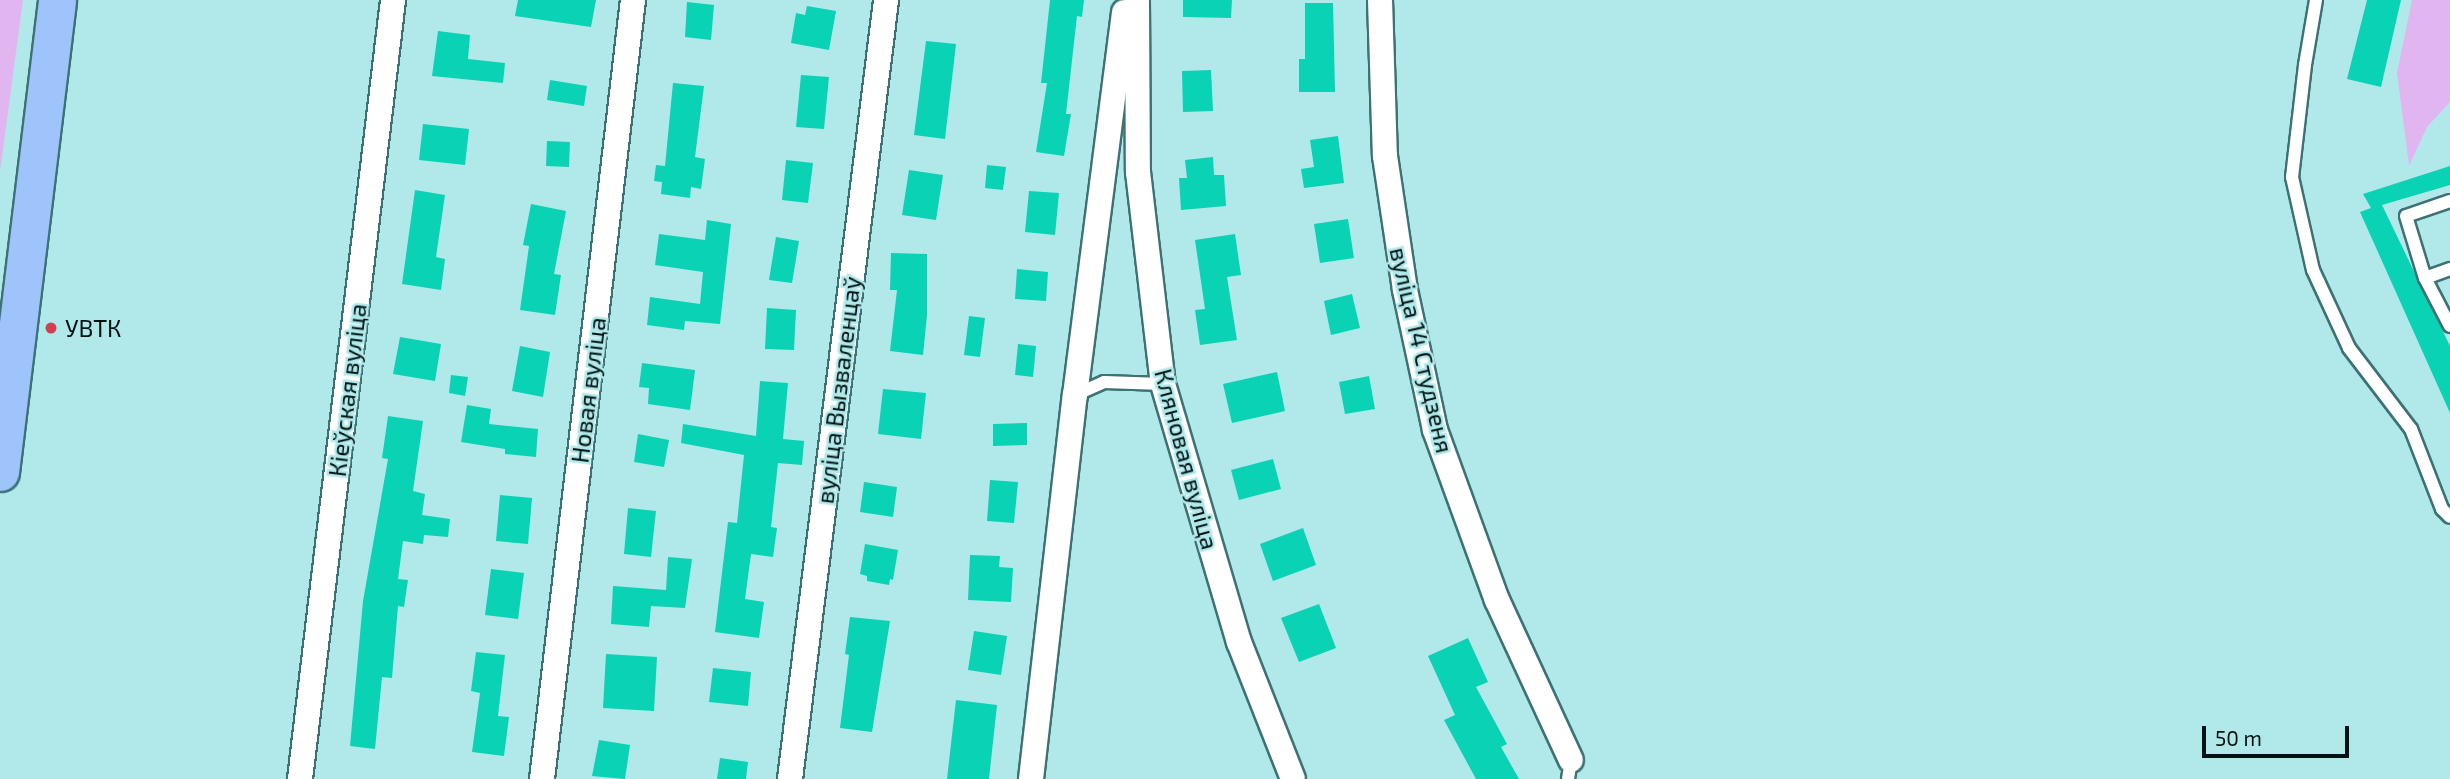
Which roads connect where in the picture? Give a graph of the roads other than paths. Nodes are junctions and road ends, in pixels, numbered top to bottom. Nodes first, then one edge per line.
1 (57, 0) edge
2 (393, 0) edge
3 (633, 0) edge
4 (886, 0) edge
5 (1125, 0) edge
6 (1137, 0) edge
7 (1380, 0) edge
8 (2316, 0) edge
9 (2450, 201) edge
10 (2450, 269) edge
11 (2425, 278) junction
12 (2450, 326) edge
13 (1163, 384) junction
14 (1075, 395) junction
15 (0, 471) edge
16 (2450, 517) edge
17 (1569, 769) edge
18 (300, 779) edge
19 (542, 779) edge
20 (790, 779) edge
21 (1031, 779) edge
22 (1293, 779) edge

1 - 15 main road
2 - 18 street, Кіеўская вуліца
3 - 19 street, Новая вуліца
4 - 20 street, вуліца Вызваленцаў
5 - 14 street
6 - 13 street, Кляновая вуліца
7 - 17 street, вуліца 14 Студзеня
8 - 16 lane
9 - 11 lane
10 - 11 lane
11 - 12 lane
13 - 14 lane
13 - 22 street, Кляновая вуліца
14 - 21 street

